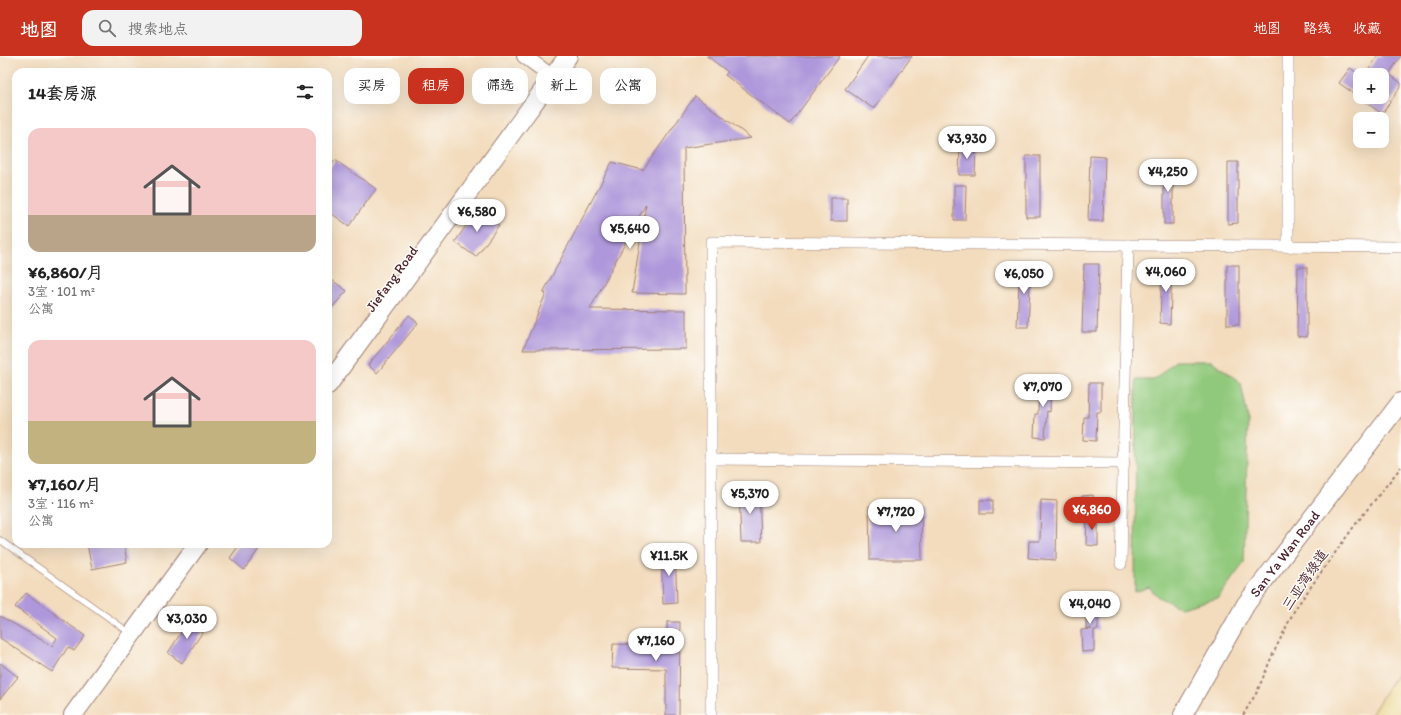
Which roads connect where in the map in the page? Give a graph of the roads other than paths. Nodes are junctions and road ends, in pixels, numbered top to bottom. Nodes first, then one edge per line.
1 (524, 56) edge
2 (556, 56) edge
3 (568, 56) edge
4 (1288, 56) edge
5 (541, 68) edge
6 (551, 68) edge
7 (555, 68) edge
8 (536, 91) edge
9 (536, 92) edge
10 (1128, 246) junction
11 (1288, 247) junction
12 (1401, 247) edge
13 (332, 362) edge
14 (332, 379) edge
15 (1401, 402) edge
16 (1401, 421) edge
17 (711, 459) junction
18 (1124, 463) junction
19 (0, 540) edge
20 (195, 548) edge
21 (209, 548) edge
22 (1121, 564) dead end
23 (132, 635) junction
24 (73, 715) edge
25 (88, 715) edge
26 (711, 715) edge
27 (1183, 715) edge
28 (1194, 715) edge

1 - 5 street
2 - 6 main road, Jiefang Road
3 - 7 main road
4 - 11 street
8 - 13 main road, Jiefang Road
9 - 14 main road
10 - 11 street
10 - 17 street
10 - 18 street
11 - 12 street
15 - 27 main road, San Ya Wan Road
16 - 28 main road, San Ya Wan Road
17 - 18 street
17 - 26 street
18 - 22 street
19 - 23 lane
20 - 23 main road
21 - 25 main road
23 - 24 main road

